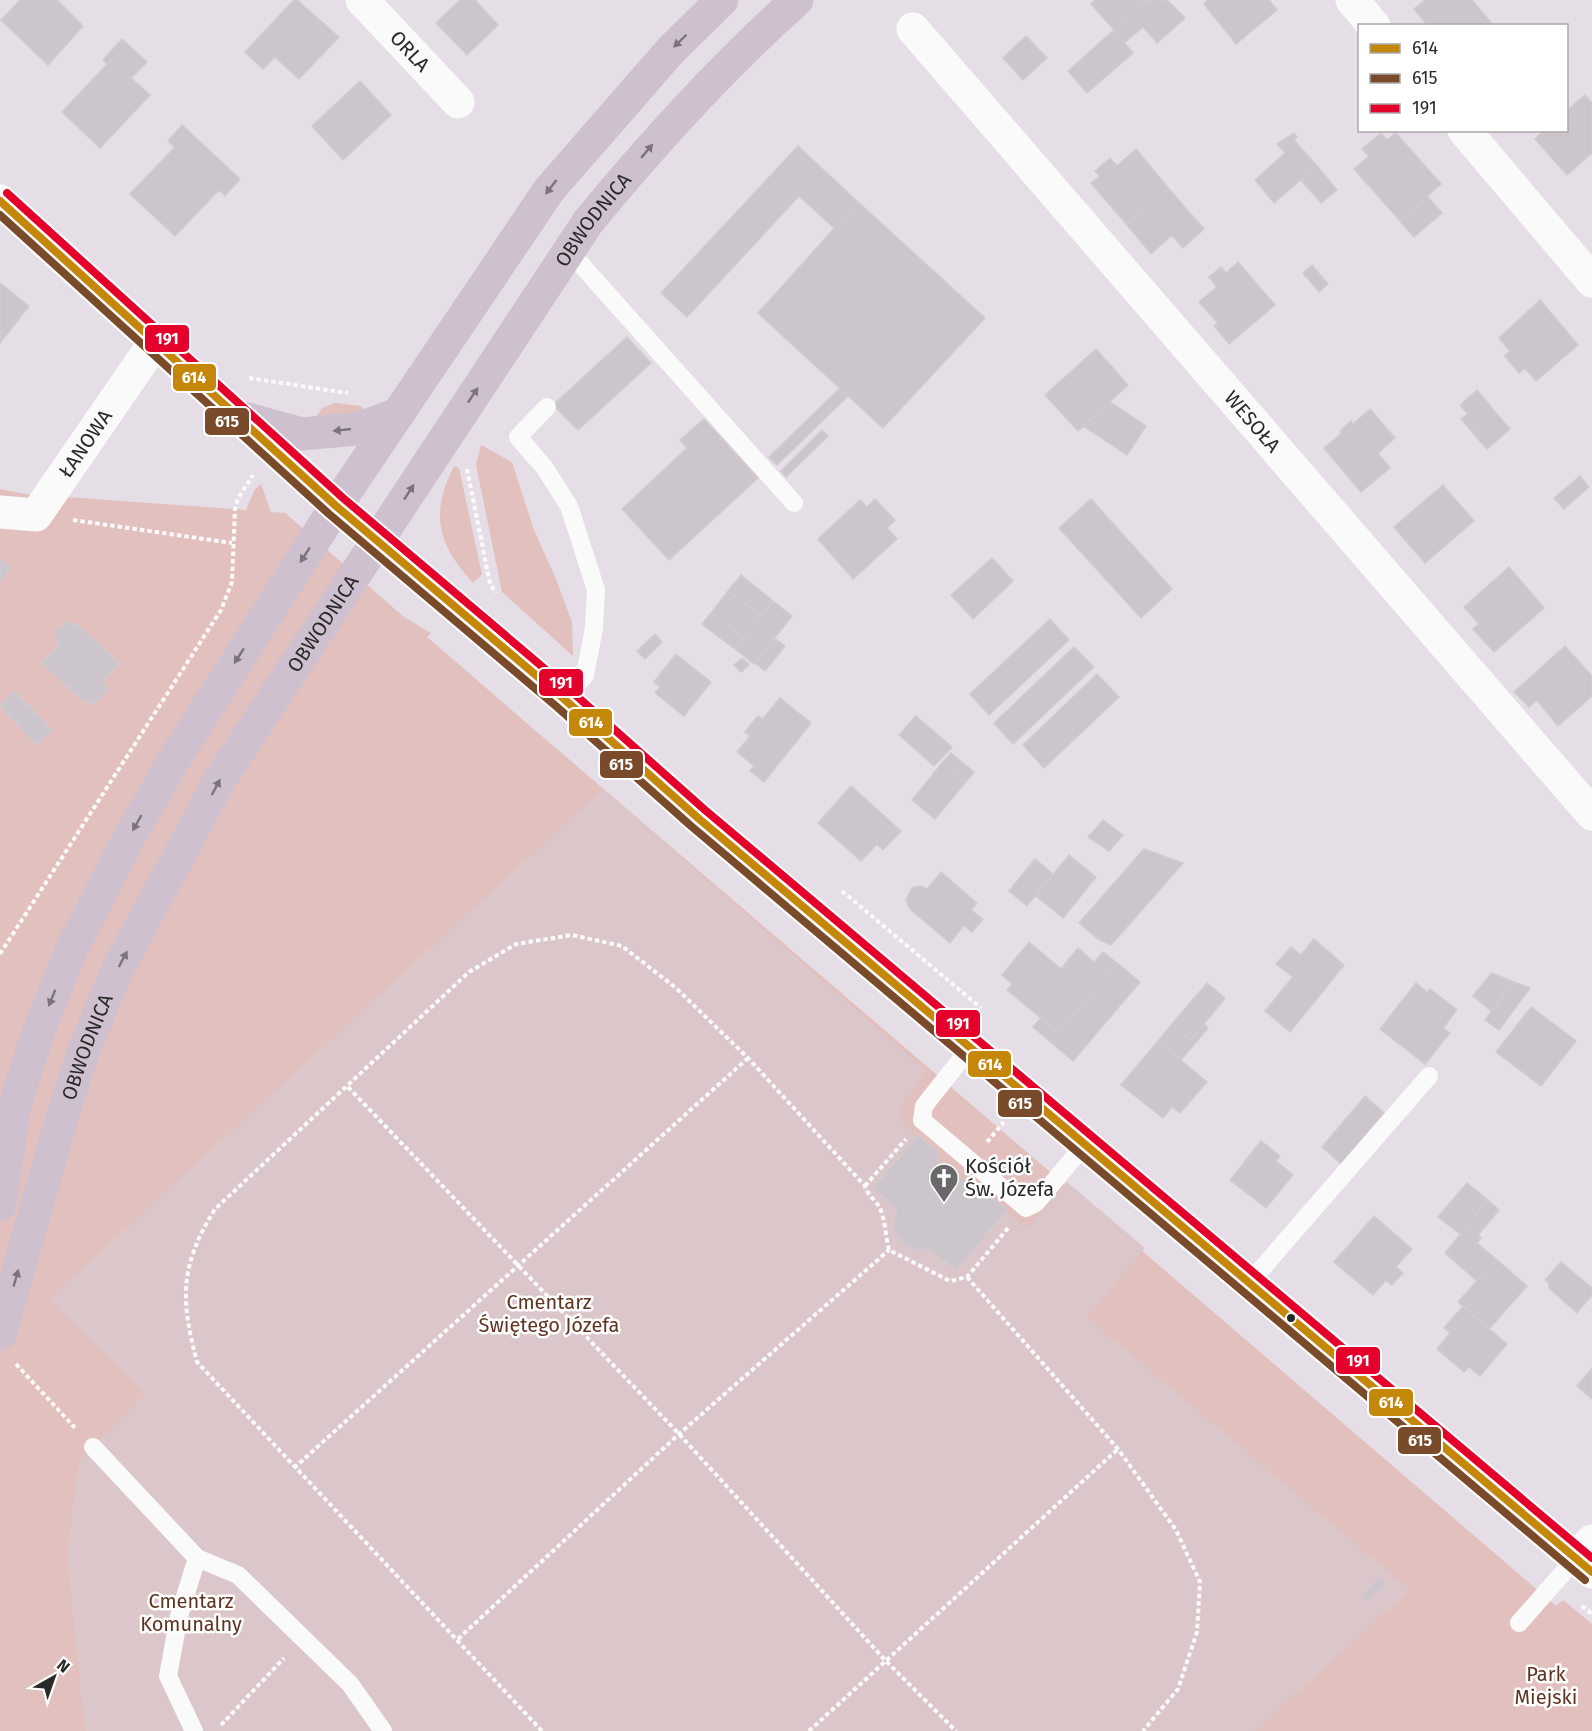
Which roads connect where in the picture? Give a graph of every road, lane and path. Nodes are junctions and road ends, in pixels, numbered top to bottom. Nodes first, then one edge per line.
1 (362, 0) edge
2 (722, 0) edge
3 (797, 0) edge
4 (1353, 0) edge
5 (1372, 24) edge
6 (913, 29) dead end
7 (458, 102) dead end
8 (1466, 132) edge
9 (0, 201) edge
10 (569, 251) junction
11 (1592, 281) edge
12 (155, 342) junction
13 (312, 388) dead end
14 (359, 394) dead end
15 (547, 407) dead end
16 (398, 414) junction
17 (236, 416) junction
18 (465, 461) dead end
19 (251, 477) dead end
20 (794, 503) dead end
21 (336, 506) junction
22 (0, 512) edge
23 (36, 514) junction
24 (378, 540) junction
25 (232, 543) junction
26 (501, 601) dead end
27 (564, 699) junction
28 (1592, 814) edge
29 (838, 887) dead end
30 (0, 954) edge
31 (989, 1015) dead end
32 (970, 1048) junction
33 (748, 1058) junction
34 (1429, 1076) dead end
35 (348, 1087) junction
36 (922, 1120) junction
37 (1085, 1144) junction
38 (865, 1186) junction
39 (0, 1205) edge
40 (1026, 1208) junction
41 (889, 1250) junction
42 (518, 1265) junction
43 (967, 1277) junction
44 (1250, 1282) junction
45 (4, 1345) edge
46 (680, 1434) junction
47 (93, 1447) joint
48 (1118, 1449) junction
49 (294, 1468) junction
50 (1587, 1557) edge
51 (197, 1558) junction
52 (1519, 1623) dead end
53 (303, 1638) junction
54 (458, 1639) junction
55 (885, 1660) junction
56 (194, 1731) edge
57 (215, 1731) edge
58 (383, 1731) edge
59 (542, 1731) edge
60 (809, 1731) edge
61 (956, 1731) edge
62 (1143, 1731) edge

1 - 7 street, ORLA
2 -> 16 highway
10 -> 3 highway, OBWODNICA
4 - 5 street
6 - 28 street, WESOŁA
8 - 11 street
9 - 12 street
10 - 20 lane
24 -> 10 highway, OBWODNICA
12 - 17 street
12 - 23 street, ŁANOWA
13 - 14 path
15 - 27 lane
16 -> 17 highway
16 - 21 highway
17 - 21 street
18 - 26 path
19 - 25 path
21 - 24 street
21 -> 39 highway
22 - 23 street
23 - 25 path
24 - 27 street
45 -> 24 highway, OBWODNICA
25 - 30 path
27 - 32 street
29 - 31 path
32 - 36 lane
32 - 37 street
33 - 35 path
33 - 38 path
33 - 42 path
34 - 44 lane
35 - 42 path
35 - 49 path
36 - 38 path
36 - 40 lane
37 - 40 lane
37 - 44 street
38 - 41 path
40 - 43 path
41 - 43 path
41 - 46 path
42 - 46 path
42 - 49 path
43 - 48 path
44 - 50 street
45 - 47 path
46 - 54 path
46 - 55 path
47 - 51 lane
48 - 55 path
48 - 62 path
49 - 54 path
50 - 52 lane
51 - 53 lane
51 - 56 lane
53 - 57 path
53 - 58 lane
54 - 59 path
55 - 60 path
55 - 61 path

